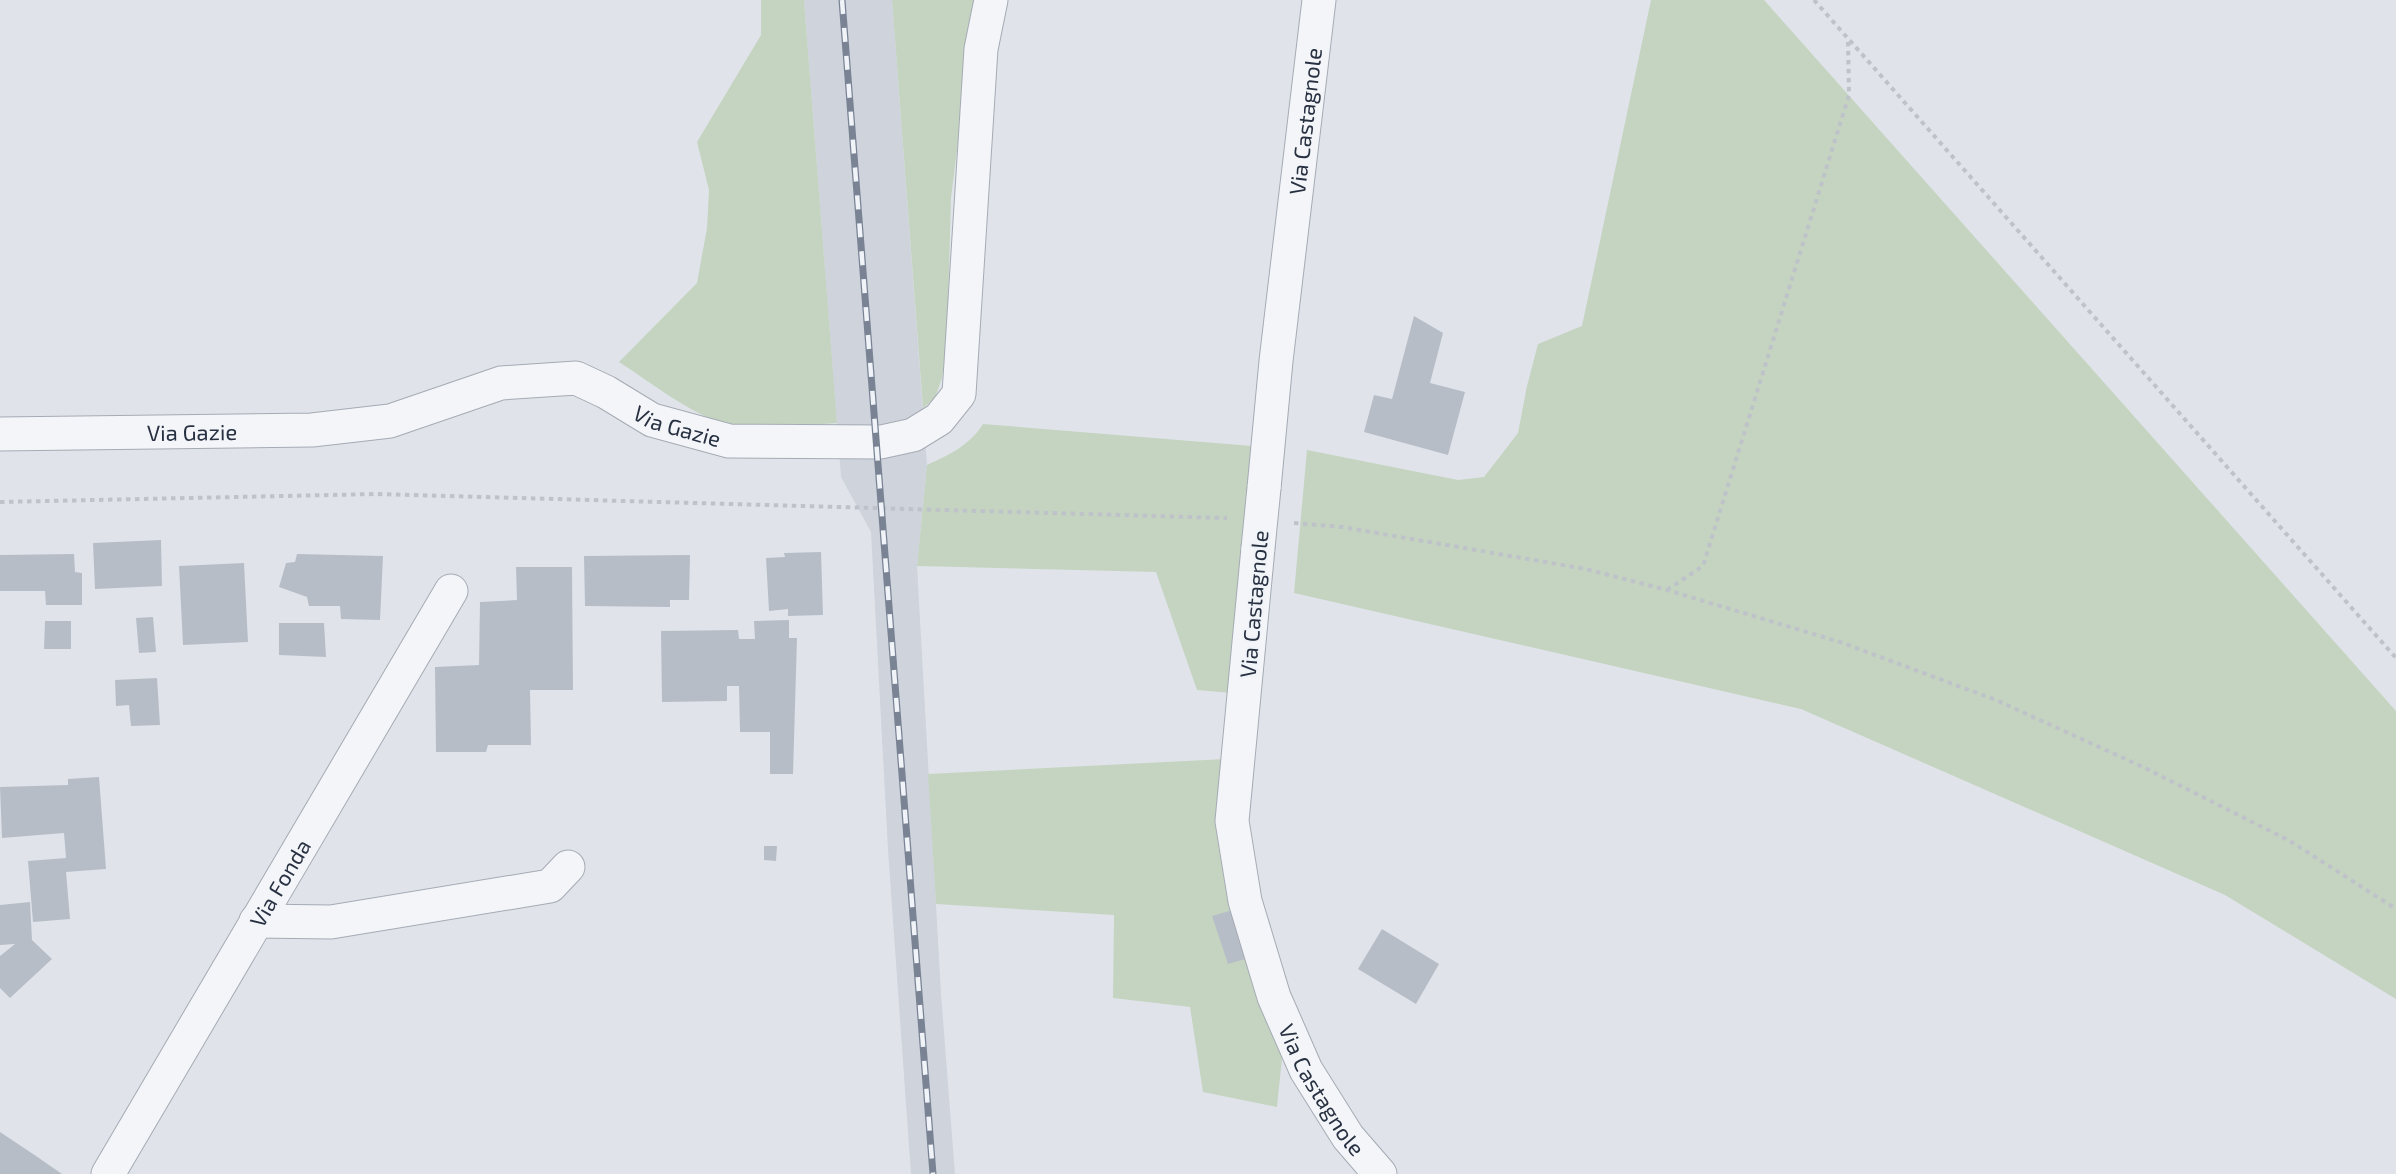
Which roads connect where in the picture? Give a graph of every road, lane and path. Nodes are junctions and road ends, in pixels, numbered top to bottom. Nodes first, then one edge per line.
1 (992, 0) edge
2 (1319, 0) edge
3 (1814, 0) edge
4 (1848, 38) junction
5 (0, 434) edge
6 (0, 502) edge
7 (1234, 518) dead end
8 (1288, 522) dead end
9 (1667, 590) junction
10 (451, 591) dead end
11 (2396, 658) edge
12 (568, 867) dead end
13 (2396, 909) edge
14 (256, 921) junction
15 (108, 1174) edge
16 (1380, 1174) edge

1 - 5 street, Via Gazie
2 - 16 street, Via Castagnole, bridge
3 - 4 path
4 - 9 path
4 - 11 path
6 - 7 path
8 - 9 path
9 - 13 path
10 - 14 street, Via Fonda
12 - 14 street
14 - 15 street, Via Fonda

